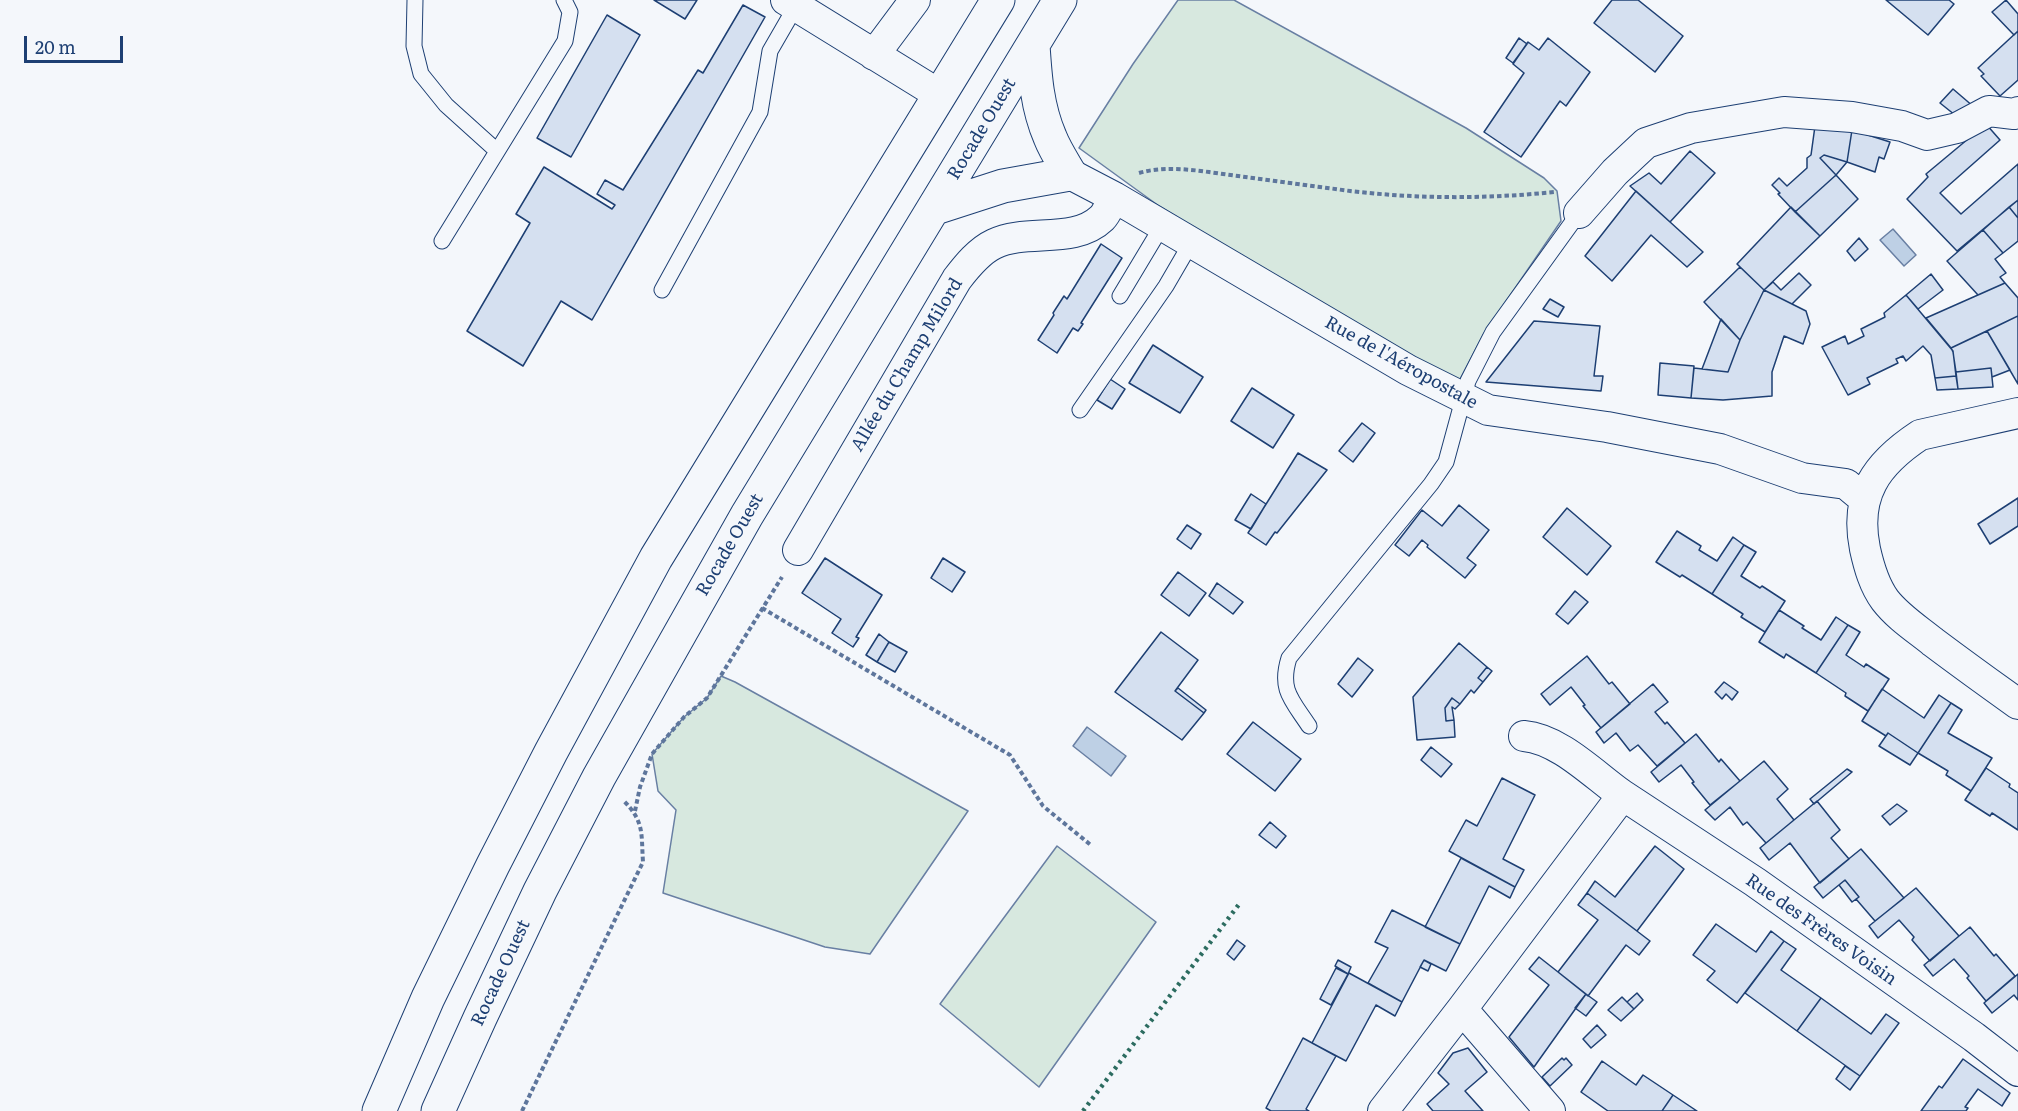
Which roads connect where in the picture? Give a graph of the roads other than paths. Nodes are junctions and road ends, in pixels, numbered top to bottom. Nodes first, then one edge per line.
1 (415, 0) edge
2 (564, 0) edge
3 (915, 0) edge
4 (998, 0) edge
5 (1060, 0) edge
6 (791, 3) edge
7 (1033, 45) junction
8 (874, 55) junction
9 (940, 95) junction
10 (2018, 112) edge
11 (497, 151) junction
12 (1070, 174) junction
13 (1114, 197) junction
14 (935, 208) junction
15 (1579, 213) joint
16 (1162, 225) junction
17 (442, 241) dead end
18 (1191, 243) junction
19 (662, 290) dead end
20 (1120, 296) dead end
21 (1464, 399) junction
22 (1080, 410) dead end
23 (2018, 413) edge
24 (1864, 499) junction
25 (798, 550) road end
26 (2018, 704) edge
27 (1309, 726) dead end
28 (1524, 736) dead end
29 (1621, 794) junction
30 (1462, 1009) junction
31 (2018, 1071) edge
32 (379, 1111) edge
33 (438, 1111) edge
34 (1383, 1111) edge
35 (1550, 1111) edge

1 - 11 lane
2 - 11 lane
3 - 8 street
4 - 9 main road
5 - 7 main road, Rocade Ouest
6 - 8 street
6 - 19 lane
7 - 12 main road
7 - 14 main road, Rocade Ouest
8 - 9 street
9 - 32 main road
10 - 15 street
11 - 17 lane
12 - 13 street, Rue de l'Aéropostale
12 - 14 main road
13 - 16 street, Rue de l'Aéropostale
13 - 25 street, Allée du Champ Milord
14 - 33 main road, Rocade Ouest
15 - 21 lane
16 - 18 street, Rue de l'Aéropostale
16 - 20 lane
18 - 21 street, Rue de l'Aéropostale
18 - 22 lane
21 - 24 street, Rue de l'Aéropostale
21 - 27 lane
23 - 24 street
24 - 26 street
28 - 29 street, Rue des Frères Voisin
29 - 30 street
29 - 31 street, Rue des Frères Voisin
30 - 34 street
30 - 35 street

